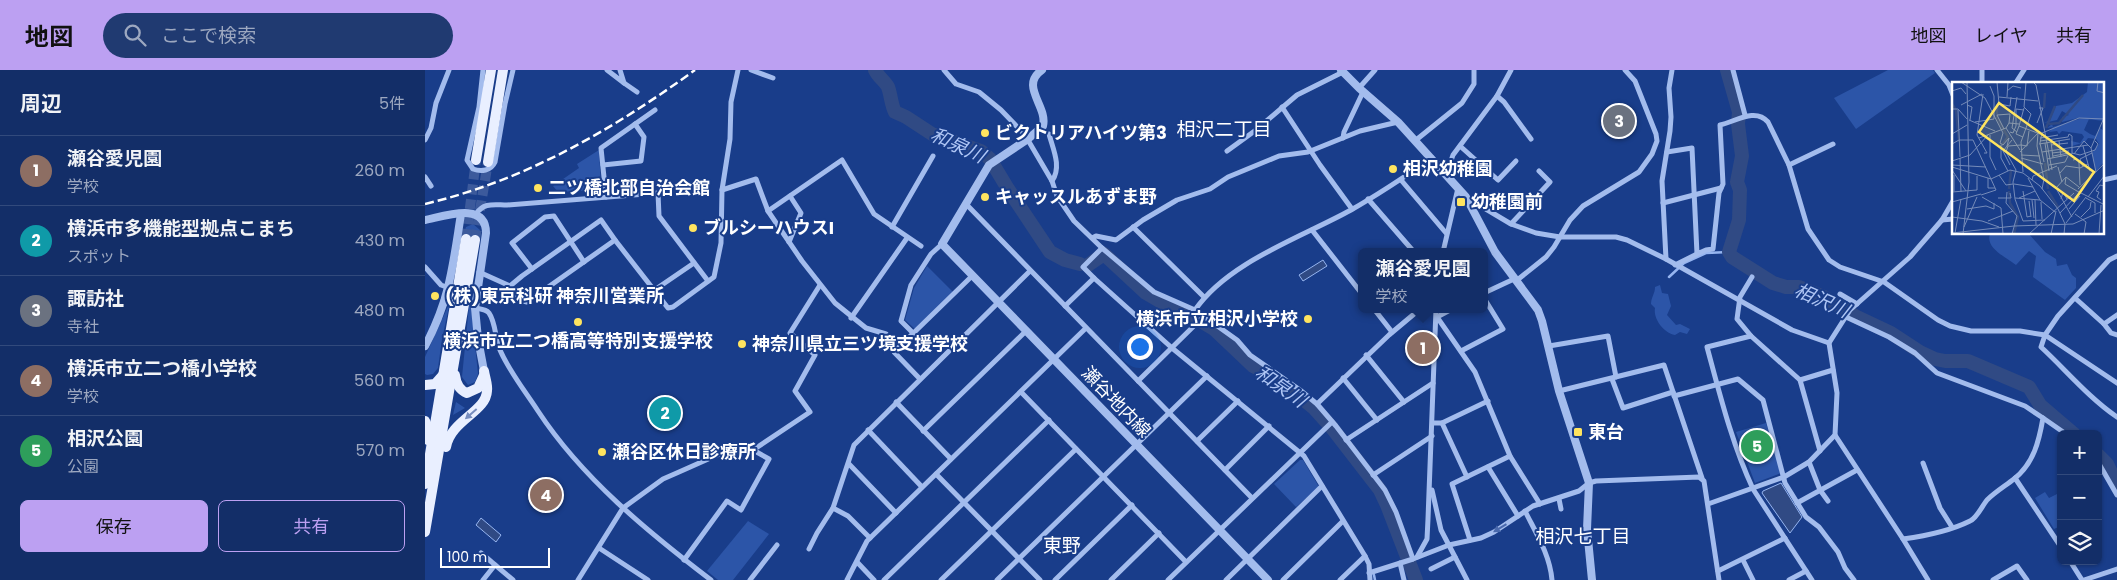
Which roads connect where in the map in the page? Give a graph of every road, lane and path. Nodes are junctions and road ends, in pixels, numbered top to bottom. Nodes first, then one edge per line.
1 (448, 70) edge
2 (483, 70) edge
3 (491, 70) edge
4 (503, 70) edge
5 (513, 70) edge
6 (607, 70) edge
7 (620, 70) edge
8 (738, 70) edge
9 (751, 70) edge
10 (944, 70) edge
11 (1042, 70) edge
12 (1375, 70) edge
13 (1474, 70) edge
14 (1511, 70) edge
15 (1625, 70) edge
16 (1672, 70) edge
17 (1733, 70) edge
18 (1937, 70) edge
19 (2024, 70) edge
20 (1342, 71) edge
21 (773, 78) dead end
22 (2016, 82) edge
23 (624, 83) junction
24 (1361, 90) junction
25 (637, 92) dead end
26 (1952, 92) edge
27 (1497, 96) junction
28 (1282, 107) junction
29 (655, 110) dead end
30 (1743, 116) junction
31 (1398, 122) junction
32 (635, 124) junction
33 (1049, 134) dead end
34 (1343, 138) junction
35 (1028, 139) junction
36 (1531, 139) dead end
37 (425, 140) edge
38 (1416, 140) junction
39 (1833, 144) dead end
40 (1460, 146) junction
41 (1227, 151) dead end
42 (1311, 151) junction
43 (1667, 152) junction
44 (933, 156) dead end
45 (1432, 158) junction
46 (476, 160) tunnel mouth
47 (1516, 161) dead end
48 (488, 162) tunnel mouth
49 (603, 165) junction
50 (1789, 165) junction
51 (1539, 171) dead end
52 (1446, 175) junction
53 (425, 177) edge
54 (1401, 180) junction
55 (1052, 181) junction
56 (431, 186) dead end
57 (1457, 188) junction
58 (1721, 188) junction
59 (723, 190) junction
60 (1695, 195) junction
61 (790, 196) junction
62 (606, 197) junction
63 (1466, 197) junction
64 (1368, 200) junction
65 (1663, 203) junction
66 (1952, 203) edge
67 (967, 205) junction
68 (1352, 209) junction
69 (768, 211) junction
70 (461, 214) junction
71 (476, 214) junction
72 (1952, 219) edge
73 (425, 220) edge
74 (1942, 220) junction
75 (1511, 224) junction
76 (892, 227) junction
77 (1133, 227) junction
78 (1312, 230) junction
79 (1446, 233) junction
80 (1560, 237) junction
81 (907, 238) junction
82 (1092, 238) junction
83 (615, 240) junction
84 (570, 242) junction
85 (789, 242) junction
86 (942, 244) junction
87 (921, 246) dead end
88 (1102, 248) junction
89 (1410, 248) edge
90 (1444, 248) edge
91 (1697, 254) junction
92 (2117, 256) edge
93 (1666, 259) junction
94 (583, 262) junction
95 (694, 262) junction
96 (425, 267) edge
97 (1678, 267) junction
98 (532, 269) junction
99 (1031, 271) junction
100 (479, 272) junction
101 (972, 276) junction
102 (1752, 277) dead end
103 (1094, 278) junction
104 (1515, 280) junction
105 (708, 281) junction
106 (1880, 282) junction
107 (820, 285) junction
108 (510, 286) junction
109 (449, 288) junction
110 (1358, 289) edge
111 (653, 291) junction
112 (1488, 291) edge
113 (1840, 294) dead end
114 (1204, 297) junction
115 (2075, 298) junction
116 (1738, 301) junction
117 (998, 302) junction
118 (1857, 304) junction
119 (1488, 305) edge
120 (1065, 306) junction
121 (475, 308) junction
122 (1195, 310) junction
123 (1377, 313) edge
124 (1415, 313) edge
125 (1437, 313) edge
126 (1444, 313) edge
127 (1848, 314) junction
128 (2117, 315) edge
129 (1437, 317) junction
130 (851, 318) junction
131 (1201, 320) junction
132 (2104, 324) junction
133 (1086, 328) junction
134 (1026, 331) junction
135 (1392, 332) junction
136 (913, 333) junction
137 (886, 334) dead end
138 (2117, 335) edge
139 (1751, 336) junction
140 (2045, 336) junction
141 (1829, 343) junction
142 (425, 346) edge
143 (1549, 346) junction
144 (1172, 348) junction
145 (1461, 351) junction
146 (1366, 355) junction
147 (1054, 359) junction
148 (454, 368) junction
149 (1833, 370) junction
150 (484, 372) junction
151 (443, 375) junction
152 (1207, 376) junction
153 (1343, 378) junction
154 (1614, 378) junction
155 (920, 379) junction
156 (1800, 380) junction
157 (1138, 381) junction
158 (1433, 383) junction
159 (2117, 383) edge
160 (1717, 384) junction
161 (430, 385) edge
162 (1559, 391) junction
163 (1021, 392) junction
164 (425, 393) edge
165 (1674, 394) junction
166 (1239, 401) junction
167 (1488, 401) junction
168 (896, 402) junction
169 (1404, 402) junction
170 (1317, 404) junction
171 (1169, 413) junction
172 (2117, 416) edge
173 (2043, 418) junction
174 (1049, 420) junction
175 (1377, 420) junction
176 (1433, 423) junction
177 (1442, 423) junction
178 (1330, 424) junction
179 (426, 425) edge
180 (1269, 426) junction
181 (867, 430) junction
182 (2060, 430) edge
183 (923, 431) junction
184 (1835, 435) junction
185 (1432, 436) junction
186 (1346, 440) junction
187 (1197, 441) junction
188 (1137, 445) junction
189 (1076, 448) junction
190 (753, 450) junction
191 (1820, 451) junction
192 (1300, 452) junction
193 (1510, 456) junction
194 (429, 458) junction
195 (951, 459) junction
196 (1809, 462) junction
197 (1923, 462) dead end
198 (849, 464) junction
199 (1488, 467) junction
200 (2102, 469) edge
201 (1225, 470) junction
202 (1857, 470) junction
203 (936, 474) junction
204 (1373, 475) junction
205 (1104, 477) junction
206 (1467, 477) junction
207 (1784, 477) junction
208 (2015, 478) junction
209 (1702, 479) junction
210 (1430, 483) junction
211 (1589, 483) junction
212 (425, 484) edge
213 (1322, 486) junction
214 (922, 487) junction
215 (1753, 490) junction
216 (1819, 490) junction
217 (2117, 495) edge
218 (1252, 498) junction
219 (1559, 499) junction
220 (1827, 501) dead end
221 (964, 502) junction
222 (1797, 503) junction
223 (1540, 504) junction
224 (1709, 504) junction
225 (1132, 505) junction
226 (623, 508) junction
227 (833, 508) junction
228 (429, 509) junction
229 (1561, 509) dead end
230 (1525, 511) junction
231 (896, 513) junction
232 (1518, 516) junction
233 (1343, 521) junction
234 (1952, 527) junction
235 (1219, 530) junction
236 (992, 531) junction
237 (425, 532) edge
238 (1159, 533) junction
239 (870, 538) junction
240 (1785, 538) junction
241 (1903, 539) junction
242 (1470, 540) junction
243 (2057, 541) edge
244 (812, 542) junction
245 (777, 545) dead end
246 (1449, 545) junction
247 (819, 546) dead end
248 (599, 548) junction
249 (809, 549) dead end
250 (481, 553) dead end
251 (1365, 556) junction
252 (1455, 557) junction
253 (1019, 559) junction
254 (1248, 559) junction
255 (1415, 559) junction
256 (685, 560) junction
257 (1743, 560) junction
258 (857, 562) junction
259 (1187, 562) junction
260 (1400, 563) junction
261 (495, 565) junction
262 (2073, 565) edge
263 (2117, 569) edge
264 (1431, 570) dead end
265 (1718, 571) junction
266 (1806, 571) junction
267 (1369, 573) junction
268 (483, 580) edge
269 (513, 580) edge
270 (579, 580) edge
271 (647, 580) edge
272 (711, 580) edge
273 (751, 580) edge
274 (847, 580) edge
275 (874, 580) edge
276 (884, 580) edge
277 (941, 580) edge
278 (997, 580) edge
279 (1040, 580) edge
280 (1055, 580) edge
281 (1111, 580) edge
282 (1168, 580) edge
283 (1226, 580) edge
284 (1268, 580) edge
285 (1283, 580) edge
286 (1340, 580) edge
287 (1370, 580) edge
288 (1404, 580) edge
289 (1467, 580) edge
290 (1552, 580) edge
291 (1592, 580) edge
292 (1719, 580) edge
293 (1753, 580) edge
294 (1790, 580) edge
295 (1812, 580) edge
296 (1854, 580) edge
297 (1928, 580) edge
298 (1993, 580) edge
299 (2027, 580) edge
300 (2083, 580) edge

1 - 37 street
2 - 5 street
3 - 46 main road
4 - 48 main road
6 - 23 street
7 - 23 street
8 - 59 street
9 - 21 street
10 - 35 street
11 - 35 street
12 - 24 street
13 - 38 street
14 - 27 street
15 - 80 street
16 - 43 street
17 - 30 street
18 - 26 street
19 - 22 street
20 - 24 street
20 - 28 street
23 - 25 street
24 - 31 street
24 - 34 street
27 - 36 street
27 - 40 street
28 - 41 street
28 - 42 street
29 - 32 street
30 - 50 street
30 - 58 street
31 - 34 street
31 - 38 street
32 - 49 street
32 - 49 street
33 - 55 street
34 - 42 street
35 - 55 street
35 - 67 street
38 - 45 street
39 - 50 street
40 - 47 street
40 - 52 street
42 - 68 street
42 - 77 street
43 - 60 street
43 - 65 street
44 - 76 street
45 - 52 street
45 - 54 street
49 - 62 street
50 - 106 street
51 - 75 street
52 - 57 street
53 - 56 street
54 - 64 street
54 - 79 street
55 - 82 street
57 - 63 street
57 - 79 street
58 - 60 street
58 - 91 street
59 - 69 street
59 - 105 street
60 - 65 street
60 - 91 street
61 - 69 street
61 - 76 street
61 - 85 street
62 - 71 street
62 - 95 street
63 - 75 street
63 - 104 street
64 - 68 street
64 - 89 street
65 - 93 street
66 - 74 street
67 - 86 street
67 - 99 street
68 - 78 street
69 - 85 street
70 - 71 street
70 - 73 street
70 - 109 street
71 - 100 street
72 - 74 street
74 - 106 street
75 - 80 street
76 - 81 street
77 - 82 street
77 - 114 street
78 - 110 street
78 - 114 street
79 - 90 street
80 - 93 street
80 - 104 street
81 - 87 street
81 - 130 street
82 - 88 street
83 - 84 street
83 - 94 street
83 - 111 street
84 - 94 street
84 - 98 street
84 - 98 street
85 - 107 street
86 - 101 street, 瀬谷地内線
86 - 136 street
88 - 103 street
88 - 122 street
91 - 97 street
92 - 115 street
93 - 97 street
94 - 108 street
95 - 105 street
95 - 111 street
96 - 109 street
97 - 116 street
98 - 108 street
99 - 117 street
99 - 120 street
100 - 108 street
100 - 121 street
101 - 117 street, 瀬谷地内線
101 - 136 street
102 - 116 street
103 - 120 street
103 - 144 street
104 - 112 street
104 - 143 street
105 - 111 street
106 - 118 street
106 - 140 street
107 - 130 street
107 - 190 street
109 - 142 street
113 - 118 street
114 - 122 street
115 - 132 street
115 - 140 street
116 - 139 street
116 - 141 street
117 - 134 street, 瀬谷地内線
117 - 155 street
118 - 127 street
119 - 145 street
120 - 133 street
121 - 150 street
121 - 226 street
122 - 131 street
123 - 135 street
124 - 135 street
125 - 129 street
126 - 129 street
127 - 141 street
127 - 173 street
128 - 132 street
129 - 145 street
129 - 158 street
130 - 137 street
131 - 144 street
131 - 170 street
132 - 138 street
133 - 147 street
133 - 157 street
134 - 147 street, 瀬谷地内線
134 - 183 street
135 - 146 street
136 - 155 street
139 - 156 street
139 - 160 street
140 - 159 street
140 - 172 street
141 - 149 street
143 - 154 street
143 - 162 street
144 - 152 street
144 - 157 street
145 - 167 street
146 - 153 street
146 - 169 street
147 - 163 street
147 - 188 street, 瀬谷地内線
148 - 150 main road
148 - 151 main road
148 - 228 main road
149 - 156 street
149 - 184 street
150 -> 228 main road
151 - 161 main road
151 - 194 main road
152 - 166 street
152 - 171 street
153 - 170 street
153 - 175 street
154 - 162 street
154 - 165 street
154 - 165 street
155 - 168 street
156 - 191 street
157 - 171 street
158 - 169 street
158 - 176 street
160 - 165 street
160 - 207 street
160 - 215 street
161 - 164 main road
162 - 211 street
163 - 174 street
163 - 195 street
165 - 209 street
166 - 180 street
166 - 187 street
167 - 177 street
167 - 193 street
168 - 181 street
168 - 183 street
169 - 175 street
170 - 178 street
171 - 187 street
171 - 188 street
173 - 182 street
173 - 208 street
174 - 189 street
174 - 221 street
175 - 186 street
176 - 177 street
176 - 185 street
177 - 206 street
178 - 186 street
178 - 192 street
179 - 194 main road
180 - 192 street
180 - 201 street
181 - 198 street
181 - 214 street
183 - 195 street
184 - 191 street
184 - 202 street
185 - 204 street
185 - 210 street
186 - 204 street
187 - 201 street
188 - 205 street
188 - 235 street, 瀬谷地内線
189 - 205 street
189 - 236 street
190 - 226 street
190 - 256 street
191 - 196 street
192 - 213 street
192 - 218 street
193 - 199 street
193 - 223 street
194 - 212 main road
195 - 203 street
196 - 207 street
196 - 216 street
197 - 234 street
198 - 227 street
198 - 231 street
199 - 206 street
199 - 232 street
200 - 217 street
201 - 218 street
202 - 216 street
202 - 241 street
203 - 214 street
203 - 221 street
204 - 255 street
205 - 225 street
205 - 253 street
206 - 242 street
207 - 215 street
207 - 222 street
208 - 234 street
208 - 243 street
209 - 211 street
209 - 224 street
210 - 246 street
210 - 255 street
211 - 219 street
211 - 291 street
213 - 233 street
213 - 254 street
214 - 231 street
215 - 224 street
215 - 240 street
216 - 220 street
216 - 222 street
218 - 235 street
219 - 223 street
219 - 229 street
221 - 236 street
221 - 276 street
222 - 296 street
223 - 230 street
224 - 265 street
225 - 238 street
225 - 280 street
226 - 248 street
226 - 256 street
227 - 239 street
227 - 244 street
228 - 237 main road
230 - 232 street
230 - 290 street
231 - 239 street
232 -> 242 street
233 - 251 street
233 - 285 street
234 - 241 street
235 - 254 street, 瀬谷地内線
235 - 259 street
236 - 253 street
236 - 277 street
238 - 259 street
238 - 281 street
239 - 258 street
240 - 257 street
240 - 266 street
241 - 297 street
242 - 246 street
244 - 247 street
244 - 249 street
245 - 273 street
246 - 252 street
246 - 255 street
248 - 270 street
248 - 271 street
250 - 261 street
251 - 267 street
251 - 286 street
252 - 264 street
252 - 289 street
253 - 278 street
253 - 279 street
254 - 283 street
254 - 284 street, 瀬谷地内線
255 - 260 street
256 - 272 street
257 - 265 street
257 - 293 street
258 - 274 street
258 - 275 street
259 - 282 street
260 - 267 street
260 - 288 street
261 - 268 street
261 - 269 street
262 - 300 street
263 - 300 street
265 - 292 street
266 - 294 street
266 - 295 street
267 - 287 street
298 - 299 street

